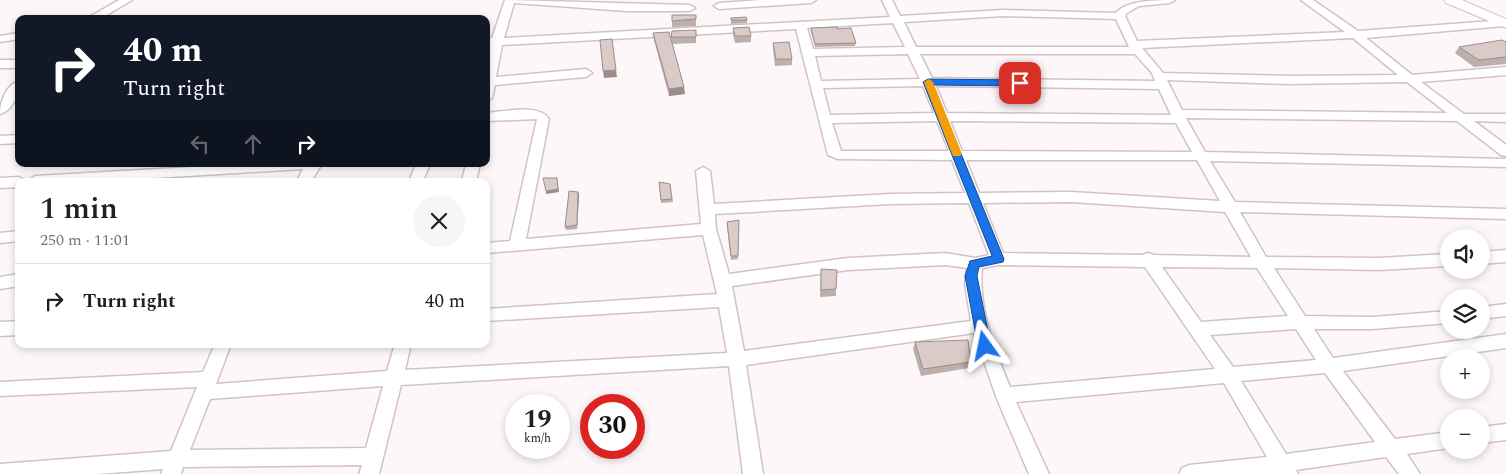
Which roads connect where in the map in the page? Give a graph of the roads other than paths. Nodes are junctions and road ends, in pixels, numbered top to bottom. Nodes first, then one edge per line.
1 (127, 0) edge
2 (511, 0) edge
3 (811, 0) edge
4 (887, 0) edge
5 (1170, 0) edge
6 (1306, 0) edge
7 (1451, 0) edge
8 (1463, 0) edge
9 (575, 2) edge
10 (719, 3) edge
11 (690, 8) dead end
12 (1122, 8) edge
13 (99, 15) edge
14 (897, 18) junction
15 (1505, 20) edge
16 (801, 25) junction
17 (721, 30) junction
18 (1355, 35) junction
19 (15, 37) edge
20 (0, 39) edge
21 (492, 42) edge
22 (1135, 48) junction
23 (912, 50) junction
24 (808, 53) junction
25 (490, 62) edge
26 (0, 64) edge
27 (15, 64) edge
28 (1506, 71) edge
29 (586, 73) dead end
30 (1410, 79) junction
31 (1160, 80) junction
32 (490, 82) edge
33 (928, 82) junction
34 (816, 86) junction
35 (15, 90) edge
36 (15, 107) edge
37 (1, 109) edge
38 (1178, 116) junction
39 (490, 117) edge
40 (941, 117) junction
41 (1506, 118) edge
42 (825, 119) junction
43 (1464, 119) junction
44 (15, 139) edge
45 (0, 140) edge
46 (1506, 152) edge
47 (957, 154) junction
48 (1200, 156) junction
49 (1506, 163) edge
50 (264, 167) edge
51 (703, 171) dead end
52 (84, 178) edge
53 (15, 182) edge
54 (0, 183) edge
55 (974, 199) junction
56 (1231, 207) junction
57 (707, 209) junction
58 (1506, 214) edge
59 (709, 229) junction
60 (15, 236) edge
61 (0, 238) edge
62 (517, 245) junction
63 (490, 248) edge
64 (1506, 256) edge
65 (1490, 257) edge
66 (998, 259) junction
67 (1148, 259) junction
68 (1440, 261) edge
69 (1262, 263) junction
70 (974, 264) junction
71 (15, 281) edge
72 (723, 281) junction
73 (0, 283) edge
74 (726, 300) junction
75 (1506, 310) edge
76 (1490, 312) edge
77 (490, 314) edge
78 (1440, 317) edge
79 (1302, 322) junction
80 (980, 326) junction
81 (15, 328) edge
82 (0, 330) edge
83 (1197, 330) junction
84 (1506, 341) edge
85 (221, 348) edge
86 (401, 348) edge
87 (737, 359) junction
88 (1329, 366) junction
89 (1229, 376) junction
90 (393, 378) junction
91 (206, 385) junction
92 (0, 389) edge
93 (1005, 395) junction
94 (1506, 432) edge
95 (1490, 434) edge
96 (1440, 441) edge
97 (1391, 448) junction
98 (371, 465) edge
99 (174, 467) edge
100 (1285, 469) edge
101 (0, 473) edge
102 (753, 474) edge
103 (1038, 474) edge
104 (1189, 474) edge
105 (1410, 474) edge

1 - 13 street
2 - 9 street
2 - 21 street
3 - 10 street
4 - 14 street
5 - 12 street
6 - 18 street
7 - 15 main road
8 - 15 main road
9 - 11 street
10 - 17 street
12 - 14 street
12 - 22 street
14 - 16 street
14 - 23 street
15 - 18 street
16 - 17 street
16 - 24 street
17 - 21 street
18 - 22 street
18 - 30 street
19 - 20 street
21 - 25 street
22 - 23 street
22 - 31 street
23 - 24 street
23 - 33 street
24 - 34 street
26 - 27 street
28 - 30 street
29 - 32 street
30 - 31 street
30 - 43 street
31 - 33 street
31 - 38 street
33 - 34 street
33 - 40 street
34 - 42 street
35 - 37 street
36 - 37 street
38 - 40 street
38 - 43 street
38 - 48 street
39 - 62 street
40 - 42 street
40 - 47 street
41 - 43 street
42 - 47 street
43 - 46 street
44 - 45 street
47 - 48 street
47 - 55 street
48 - 49 street
48 - 56 street
50 - 52 street
51 - 57 street
53 - 54 street
55 - 56 street
55 - 57 street
55 - 66 street
56 - 58 street
56 - 69 street
57 - 59 street
59 - 62 street
59 - 72 street
60 - 61 street
62 - 63 street
64 - 65 street
66 - 67 street
66 - 70 street
67 - 69 street
67 - 83 street
68 - 69 street
69 - 79 street
70 - 72 street
70 - 80 street
71 - 73 street
72 - 74 street
74 - 77 street
74 - 87 street
75 - 76 street
78 - 79 street
79 - 83 street
79 - 88 street
80 - 87 street
80 - 93 street
81 - 82 street
83 - 89 street
84 - 88 street
85 - 91 street
86 - 90 street
87 - 90 street
87 - 102 street
88 - 89 street
88 - 97 street
89 - 93 street
89 - 100 street
90 - 91 street
90 - 98 street
91 - 92 street
91 - 99 street
93 - 103 street
94 - 95 street
96 - 97 street
97 - 100 street
97 - 105 street
98 - 99 street
99 - 101 street
100 - 104 street

